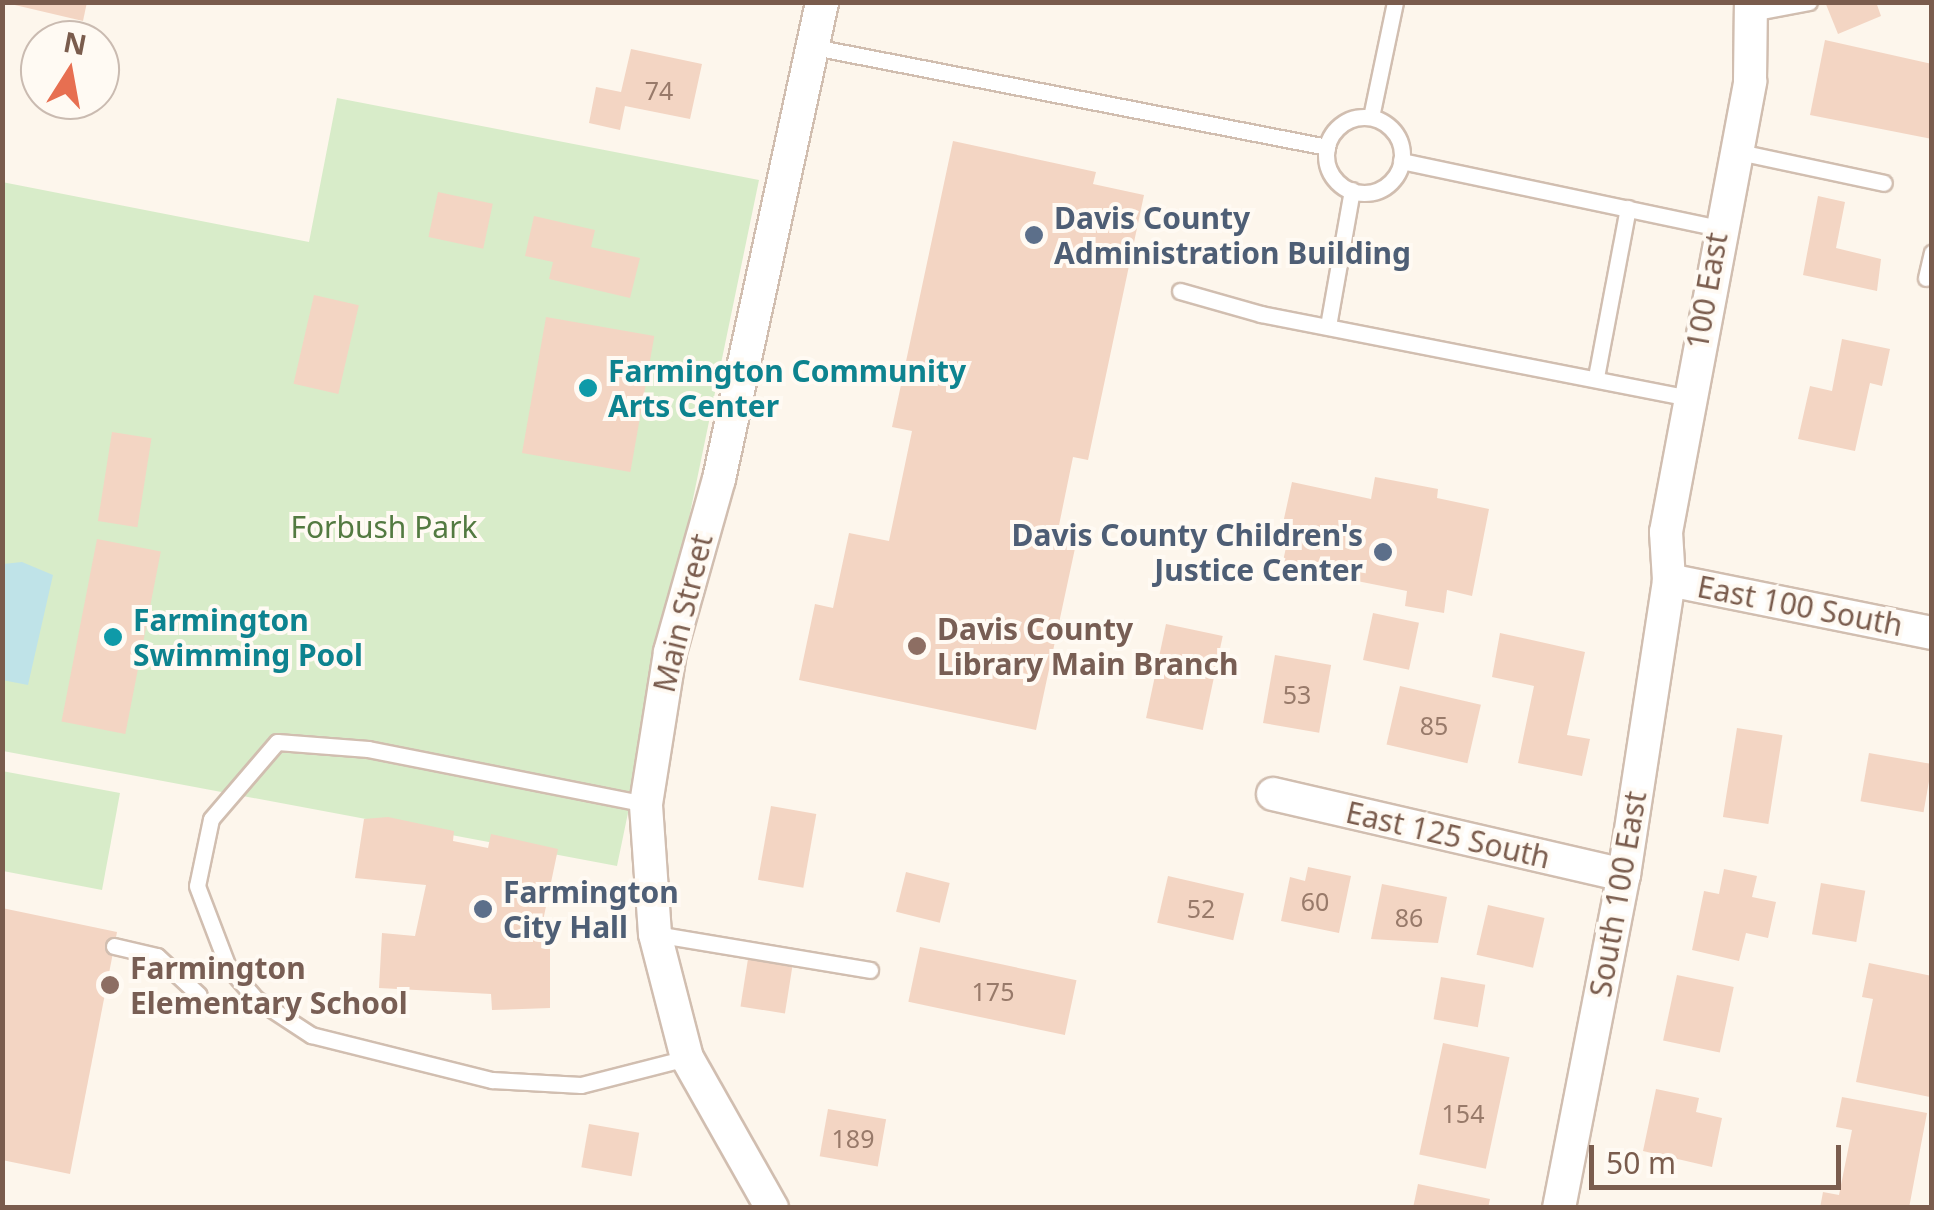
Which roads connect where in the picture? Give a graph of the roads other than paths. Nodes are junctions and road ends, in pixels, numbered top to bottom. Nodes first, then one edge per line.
1 (822, 2) edge
2 (1395, 2) edge
3 (1808, 2) edge
4 (1751, 8) edge
5 (814, 48) junction
6 (1371, 118) junction
7 (1327, 147) junction
8 (1734, 151) junction
9 (1402, 161) junction
10 (1884, 184) dead end
11 (1352, 190) junction
12 (1628, 208) junction
13 (1718, 228) junction
14 (1932, 252) edge
15 (1926, 278) dead end
16 (1180, 291) dead end
17 (1328, 326) junction
18 (1596, 377) junction
19 (1688, 398) junction
20 (1669, 580) junction
21 (1932, 632) edge
22 (1273, 794) dead end
23 (646, 804) junction
24 (1624, 875) junction
25 (655, 934) junction
26 (114, 946) dead end
27 (870, 970) dead end
28 (199, 996) dead end
29 (687, 1058) junction
30 (772, 1208) edge
31 (1558, 1208) edge

1 - 5 street, Main Street
2 - 6 lane
3 - 4 lane
4 - 8 street, 100 East
5 - 7 lane
5 - 23 street, Main Street
6 - 7 lane
6 - 9 lane
7 - 11 lane
8 - 10 lane
8 - 13 street, 100 East
9 - 11 lane
9 - 12 lane
11 - 17 lane
12 - 13 lane
12 - 18 lane
13 - 19 street, 100 East
14 - 15 lane
16 - 17 lane
17 - 18 lane
18 - 19 lane
19 - 20 street, 100 East
20 - 21 street, East 100 South
20 - 24 street, South 100 East
22 - 24 street, East 125 South
23 - 25 street, Main Street
23 - 29 lane
24 - 31 street, South 100 East
25 - 27 lane
25 - 29 street, Main Street
26 - 28 lane
29 - 30 street, Main Street

